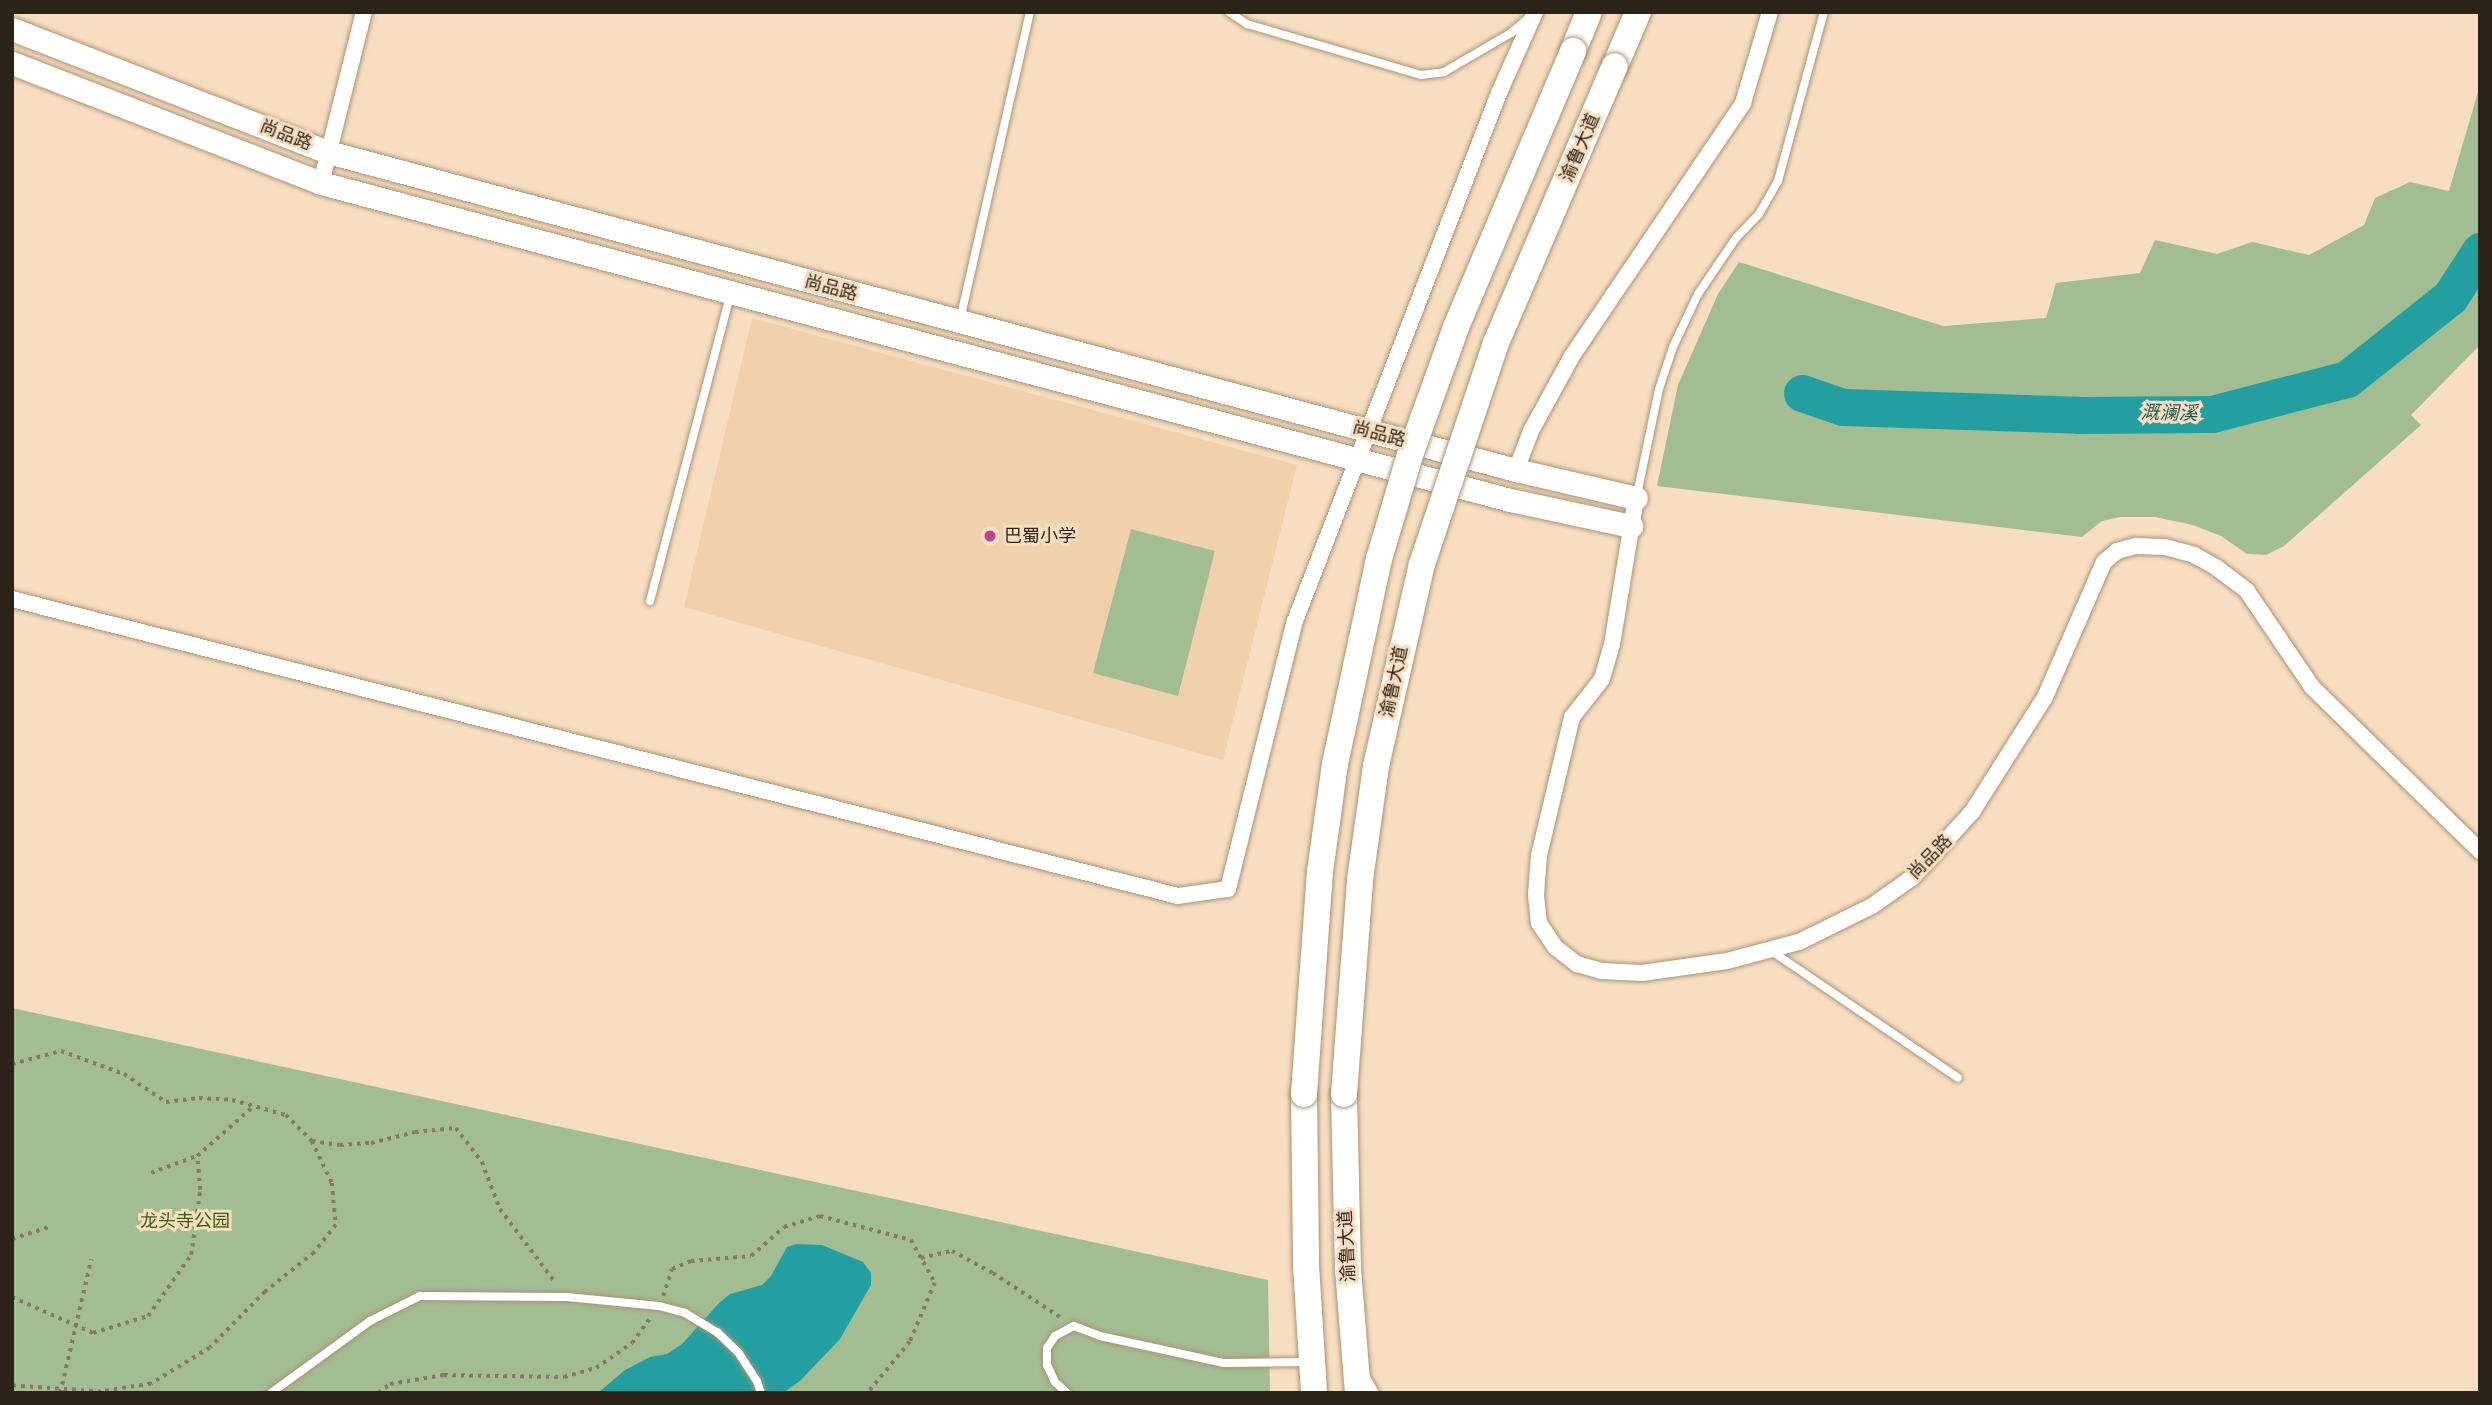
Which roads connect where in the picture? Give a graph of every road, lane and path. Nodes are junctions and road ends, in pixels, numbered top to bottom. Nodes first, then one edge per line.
1 (364, 12) edge
2 (1030, 12) edge
3 (1229, 12) edge
4 (1535, 12) edge
5 (1589, 12) edge
6 (1638, 12) edge
7 (1770, 12) edge
8 (1824, 12) edge
9 (12, 29) edge
10 (12, 63) edge
11 (328, 152) junction
12 (321, 183) junction
13 (731, 292) junction
14 (960, 322) junction
15 (1366, 430) junction
16 (1355, 458) junction
17 (1516, 470) junction
18 (1636, 498) junction
19 (1631, 526) junction
20 (12, 600) edge
21 (650, 601) dead end
22 (2480, 851) edge
23 (1770, 950) junction
24 (12, 1064) edge
25 (1958, 1079) dead end
26 (254, 1106) junction
27 (312, 1140) junction
28 (197, 1156) junction
29 (151, 1173) dead end
30 (48, 1227) dead end
31 (12, 1239) edge
32 (921, 1258) junction
33 (91, 1260) dead end
34 (12, 1297) edge
35 (567, 1297) junction
36 (659, 1306) junction
37 (76, 1326) junction
38 (1074, 1326) junction
39 (1353, 1354) junction
40 (1311, 1362) junction
41 (12, 1386) edge
42 (61, 1391) edge
43 (271, 1393) edge
44 (378, 1393) edge
45 (761, 1393) edge
46 (869, 1393) edge
47 (1067, 1393) edge
48 (1314, 1393) edge
49 (1358, 1393) edge
50 (1375, 1393) edge

1 - 11 street
2 - 14 lane
3 - 4 lane
4 - 15 street
5 - 40 highway, bridge
6 - 39 highway, 渝鲁大道, bridge
7 - 17 street
8 - 18 lane
9 - 11 main road, 尚品路
10 - 12 main road, 尚品路
11 - 12 street
11 - 14 main road, 尚品路
12 - 13 main road, 尚品路
13 - 16 main road, 尚品路
13 - 21 lane
14 - 15 main road, 尚品路
15 - 16 street
15 - 17 main road, 尚品路
16 - 19 main road, 尚品路
16 - 20 street
17 - 18 main road, 尚品路
18 - 19 street, 尚品路
19 - 23 street, 尚品路
22 - 23 street, 尚品路
23 - 25 lane
24 - 26 path
26 - 27 path
26 - 28 path
27 - 35 path
27 - 42 path
28 - 29 path
28 - 37 path
30 - 31 path
32 - 36 path
32 - 38 path
32 - 46 path
33 - 37 path
34 - 37 path
35 - 36 lane
35 - 43 lane
36 - 44 path
36 - 45 lane
37 - 42 path
38 - 40 lane
38 - 47 lane
39 - 49 highway, 渝鲁大道
39 - 50 lane
40 - 48 highway
41 - 42 path

